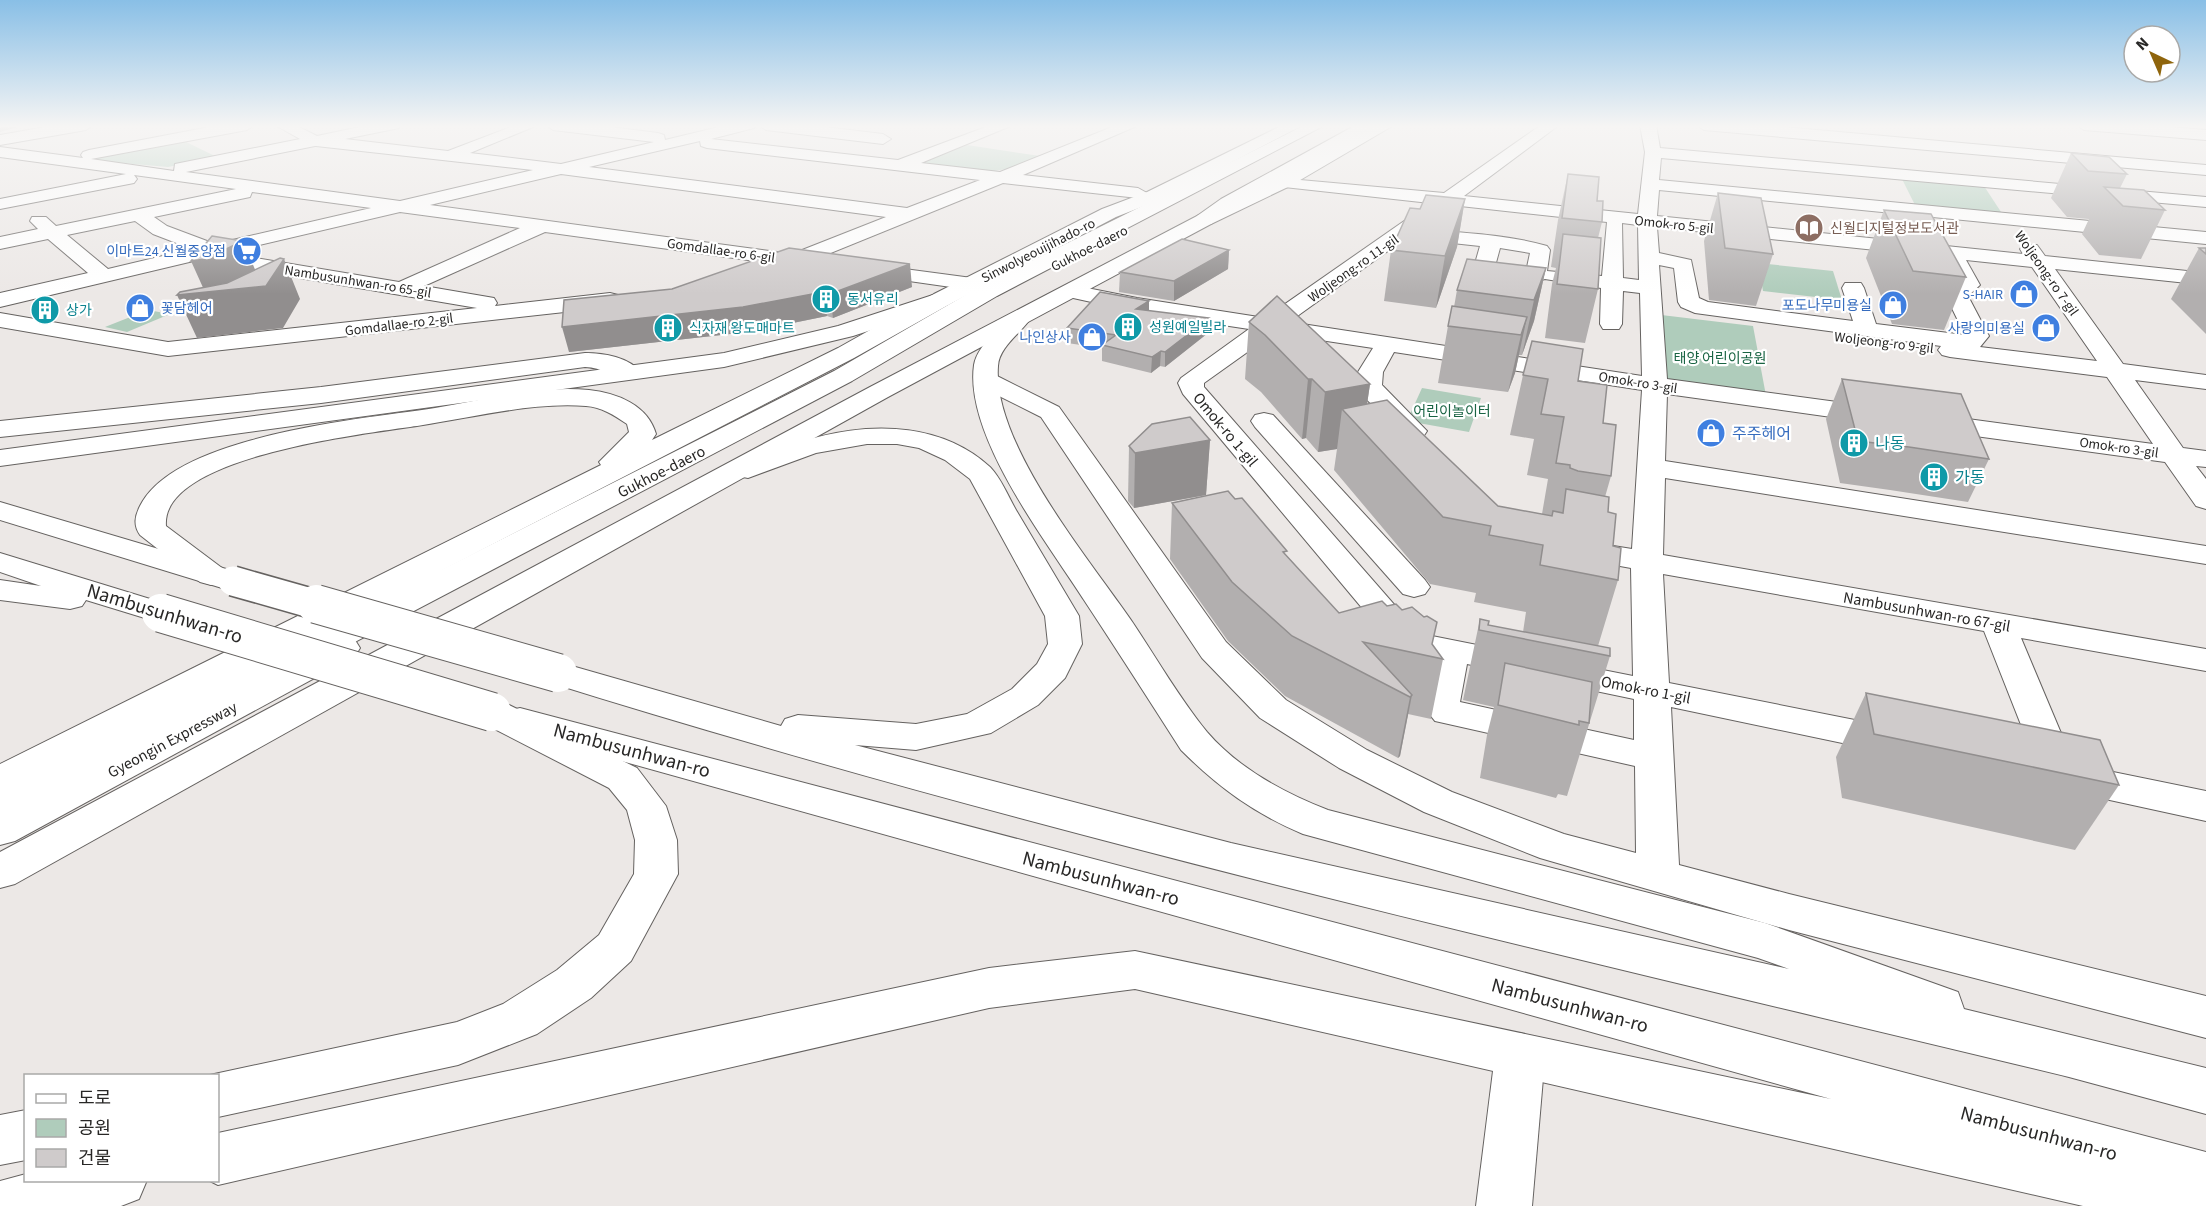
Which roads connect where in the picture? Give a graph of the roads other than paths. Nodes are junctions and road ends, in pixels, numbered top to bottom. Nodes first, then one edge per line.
1 (114, 181) edge
2 (218, 181) edge
3 (488, 181) edge
4 (658, 181) edge
5 (671, 181) edge
6 (762, 181) edge
7 (994, 181) edge
8 (1032, 181) edge
9 (1162, 181) edge
10 (1183, 181) edge
11 (1206, 181) edge
12 (1221, 181) edge
13 (1266, 181) edge
14 (1474, 181) edge
15 (1976, 181) edge
16 (1284, 182) joint
17 (1984, 182) junction
18 (666, 183) junction
19 (1650, 184) joint
20 (269, 188) junction
21 (739, 192) junction
22 (1138, 193) junction
23 (758, 195) junction
24 (631, 196) dead end
25 (1449, 199) junction
26 (19, 200) junction
27 (2206, 202) edge
28 (0, 204) edge
29 (400, 206) junction
30 (727, 211) dead end
31 (1109, 213) junction
32 (910, 214) junction
33 (139, 215) junction
34 (2009, 219) junction
35 (1204, 220) junction
36 (1647, 221) junction
37 (1614, 225) dead end
38 (542, 226) junction
39 (50, 232) junction
40 (1688, 232) dead end
41 (1402, 233) junction
42 (2206, 238) edge
43 (0, 243) edge
44 (1491, 243) junction
45 (204, 252) junction
46 (1649, 257) junction
47 (796, 260) junction
48 (2039, 262) junction
49 (831, 265) edge
50 (854, 268) edge
51 (1536, 274) junction
52 (755, 276) edge
53 (100, 279) junction
54 (2206, 279) edge
55 (972, 284) junction
56 (1612, 284) junction
57 (403, 288) junction
58 (1650, 288) junction
59 (1853, 288) dead end
60 (292, 290) dead end
61 (1072, 291) junction
62 (632, 297) edge
63 (942, 299) junction
64 (0, 300) edge
65 (521, 309) junction
66 (1653, 314) junction
67 (1020, 318) junction
68 (0, 320) edge
69 (1611, 324) dead end
70 (194, 325) dead end
71 (1271, 326) junction
72 (1867, 330) junction
73 (1389, 343) junction
74 (137, 346) junction
75 (2115, 371) junction
76 (629, 373) junction
77 (986, 380) junction
78 (2206, 382) edge
79 (1655, 385) junction
80 (1353, 402) edge
81 (1264, 421) dead end
82 (0, 429) edge
83 (2174, 455) junction
84 (0, 458) edge
85 (1335, 459) dead end
86 (2206, 459) edge
87 (1304, 465) junction
88 (1651, 467) junction
89 (1263, 473) junction
90 (578, 489) junction
91 (700, 492) junction
92 (2206, 500) edge
93 (0, 512) edge
94 (1555, 546) edge
95 (2206, 555) edge
96 (1647, 561) junction
97 (0, 562) edge
98 (222, 578) junction
99 (1414, 587) dead end
100 (0, 590) edge
101 (152, 610) junction
102 (1998, 624) junction
103 (343, 648) joint
104 (1452, 651) junction
105 (2206, 660) edge
106 (1651, 690) junction
107 (492, 712) junction
108 (718, 722) junction
109 (1919, 746) edge
110 (1653, 757) junction
111 (2024, 768) edge
112 (2059, 776) junction
113 (0, 781) edge
114 (2206, 806) edge
115 (0, 811) edge
116 (0, 830) edge
117 (0, 872) edge
118 (1658, 876) junction
119 (1791, 932) junction
120 (2206, 1017) edge
121 (2069, 1054) junction
122 (1521, 1055) junction
123 (2206, 1091) edge
124 (219, 1094) edge
125 (24, 1135) edge
126 (0, 1140) edge
127 (219, 1159) edge
128 (2206, 1178) edge
129 (111, 1182) edge
130 (5, 1206) edge
131 (1504, 1206) edge
132 (2202, 1206) edge

1 - 26 main road
2 - 20 main road, Gomdallae-ro 6-gil
3 - 29 main road, Nambusunhwan-ro 65-gil
4 - 18 main road
5 - 18 main road
6 - 21 main road
7 - 32 main road
8 - 22 main road
9 - 22 main road
10 - 31 main road, Sinwolyeouijihado-ro
11 - 115 main road, Gukhoe-daero
12 - 103 main road, Gukhoe-daero
13 - 35 main road
14 - 25 main road, Woljeong-ro 11-gil
15 - 17 main road
16 - 25 main road, Omok-ro 5-gil
16 - 35 main road
17 - 27 main road
17 - 34 main road, Woljeong-ro 7-gil
18 - 21 main road
18 - 24 main road
19 - 34 main road
19 - 36 main road
20 - 29 main road, Gomdallae-ro 6-gil
20 - 33 main road, Gomdallae-ro 6-gil
21 - 23 main road
22 - 31 main road
23 - 30 main road
23 - 32 main road
25 - 36 main road, Omok-ro 5-gil
25 - 41 main road, Woljeong-ro 11-gil
26 - 28 main road
26 - 39 main road
29 - 38 main road, Gomdallae-ro 6-gil
29 - 45 main road, Nambusunhwan-ro 65-gil
31 - 55 main road, Sinwolyeouijihado-ro
32 - 47 main road
33 - 39 main road, Gomdallae-ro 6-gil
33 - 45 main road, Nambusunhwan-ro 65-gil
34 - 42 main road
34 - 48 main road, Woljeong-ro 7-gil
35 - 61 main road
36 - 46 main road
36 - 48 main road, Omok-ro 5-gil
37 - 56 main road
38 - 47 main road, Gomdallae-ro 6-gil
38 - 57 main road
39 - 43 main road, Gomdallae-ro 6-gil
39 - 53 main road
40 - 72 main road
41 - 44 main road
41 - 71 main road, Woljeong-ro 11-gil
44 - 51 main road
44 - 51 main road
45 - 53 main road, Nambusunhwan-ro 65-gil
45 - 57 main road, Nambusunhwan-ro 65-gil
46 - 58 main road
46 - 72 main road
47 - 49 main road, Gomdallae-ro 6-gil
47 - 52 main road
48 - 54 main road, Omok-ro 5-gil
48 - 75 main road, Woljeong-ro 7-gil
50 - 55 main road
51 - 56 main road
53 - 60 main road
53 - 64 main road, Nambusunhwan-ro 65-gil
55 - 63 main road, Sinwolyeouijihado-ro
56 - 58 main road
56 - 69 main road
57 - 65 main road, Nambusunhwan-ro 65-gil
58 - 66 main road
59 - 72 main road
61 - 67 main road
61 - 71 main road, Omok-ro 3-gil
62 - 65 main road, Gomdallae-ro 2-gil
63 - 76 main road
63 - 90 main road
65 - 74 main road, Gomdallae-ro 2-gil
66 - 75 main road, Woljeong-ro 9-gil
66 - 79 main road
67 - 77 main road
67 - 91 main road
68 - 74 main road, Gomdallae-ro 2-gil
70 - 74 main road
71 - 73 main road, Omok-ro 3-gil
71 - 89 main road, Omok-ro 1-gil
73 - 79 main road, Omok-ro 3-gil
73 - 80 main road
75 - 78 main road
75 - 83 main road, Woljeong-ro 7-gil
76 - 82 main road
76 - 84 main road
77 - 118 main road
77 - 119 main road
79 - 83 main road, Omok-ro 3-gil
79 - 88 main road
81 - 87 main road
83 - 86 main road, Omok-ro 3-gil
83 - 92 main road, Woljeong-ro 7-gil
85 - 87 main road
87 - 89 main road
87 - 99 main road
88 - 95 main road
88 - 96 main road
89 - 104 main road, Omok-ro 1-gil
90 - 98 main road
90 - 113 main road
91 - 108 main road
91 - 117 main road
93 - 98 main road
94 - 96 main road, Nambusunhwan-ro 67-gil
96 - 102 main road, Nambusunhwan-ro 67-gil
96 - 106 main road
97 - 101 main road, Nambusunhwan-ro
98 - 108 main road, bridge
100 - 101 main road
101 - 107 main road, Nambusunhwan-ro, bridge
102 - 105 main road, Nambusunhwan-ro 67-gil
102 - 112 main road
103 - 116 main road, Gyeongin Expressway
104 - 106 main road, Omok-ro 1-gil
104 - 110 main road
106 - 109 main road, Omok-ro 1-gil
106 - 110 main road
107 - 124 main road
107 - 128 main road, Nambusunhwan-ro
108 - 121 main road
110 - 118 main road
111 - 112 main road
112 - 114 main road
118 - 119 main road
119 - 120 main road
119 - 121 main road
121 - 123 main road
122 - 127 main road
122 - 131 main road
122 - 132 main road
125 - 126 main road
129 - 130 main road

